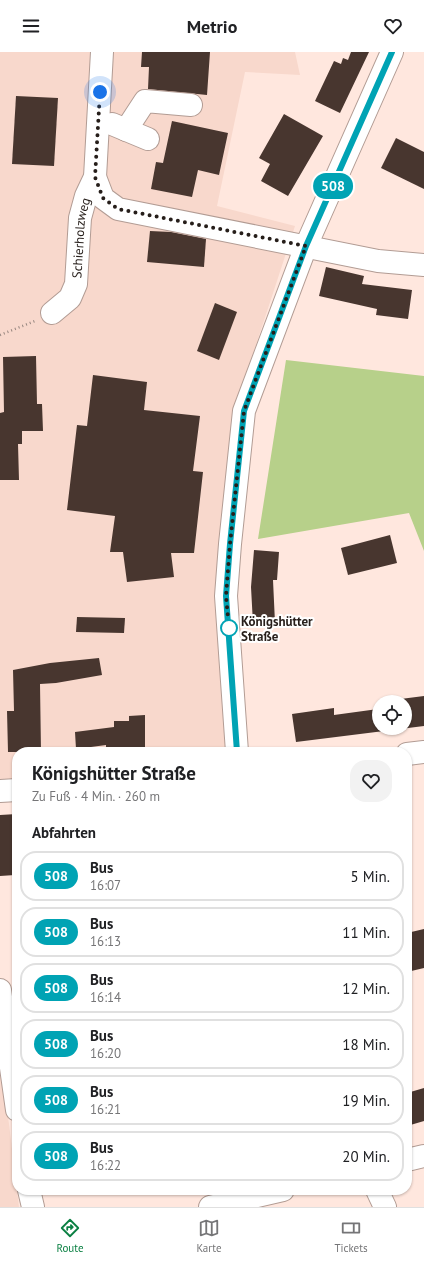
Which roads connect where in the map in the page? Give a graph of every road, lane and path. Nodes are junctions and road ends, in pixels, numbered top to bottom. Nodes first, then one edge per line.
1 (102, 52) edge
2 (392, 52) edge
3 (191, 105) dead end
4 (98, 119) junction
5 (126, 130) junction
6 (148, 139) dead end
7 (95, 177) junction
8 (306, 246) junction
9 (424, 265) edge
10 (52, 313) joint
11 (0, 335) edge
12 (237, 747) edge
13 (424, 752) edge
14 (412, 753) edge
15 (12, 790) edge
16 (0, 791) edge
17 (0, 990) edge
18 (12, 1075) edge
19 (424, 1156) edge
20 (412, 1159) edge
21 (30, 1195) edge
22 (262, 1195) edge
23 (379, 1195) edge
24 (33, 1207) edge
25 (210, 1207) edge
26 (385, 1207) edge

1 - 4 street, Schierholzweg
2 - 8 street
3 - 5 street
4 - 5 street
4 - 7 street, Schierholzweg
5 - 6 street
7 - 8 street
7 - 10 street, Schierholzweg
8 - 9 street
8 - 12 street
10 - 11 path
13 - 14 street
15 - 16 street
17 - 18 street
19 - 20 street
21 - 24 street
22 - 25 street
23 - 26 street

